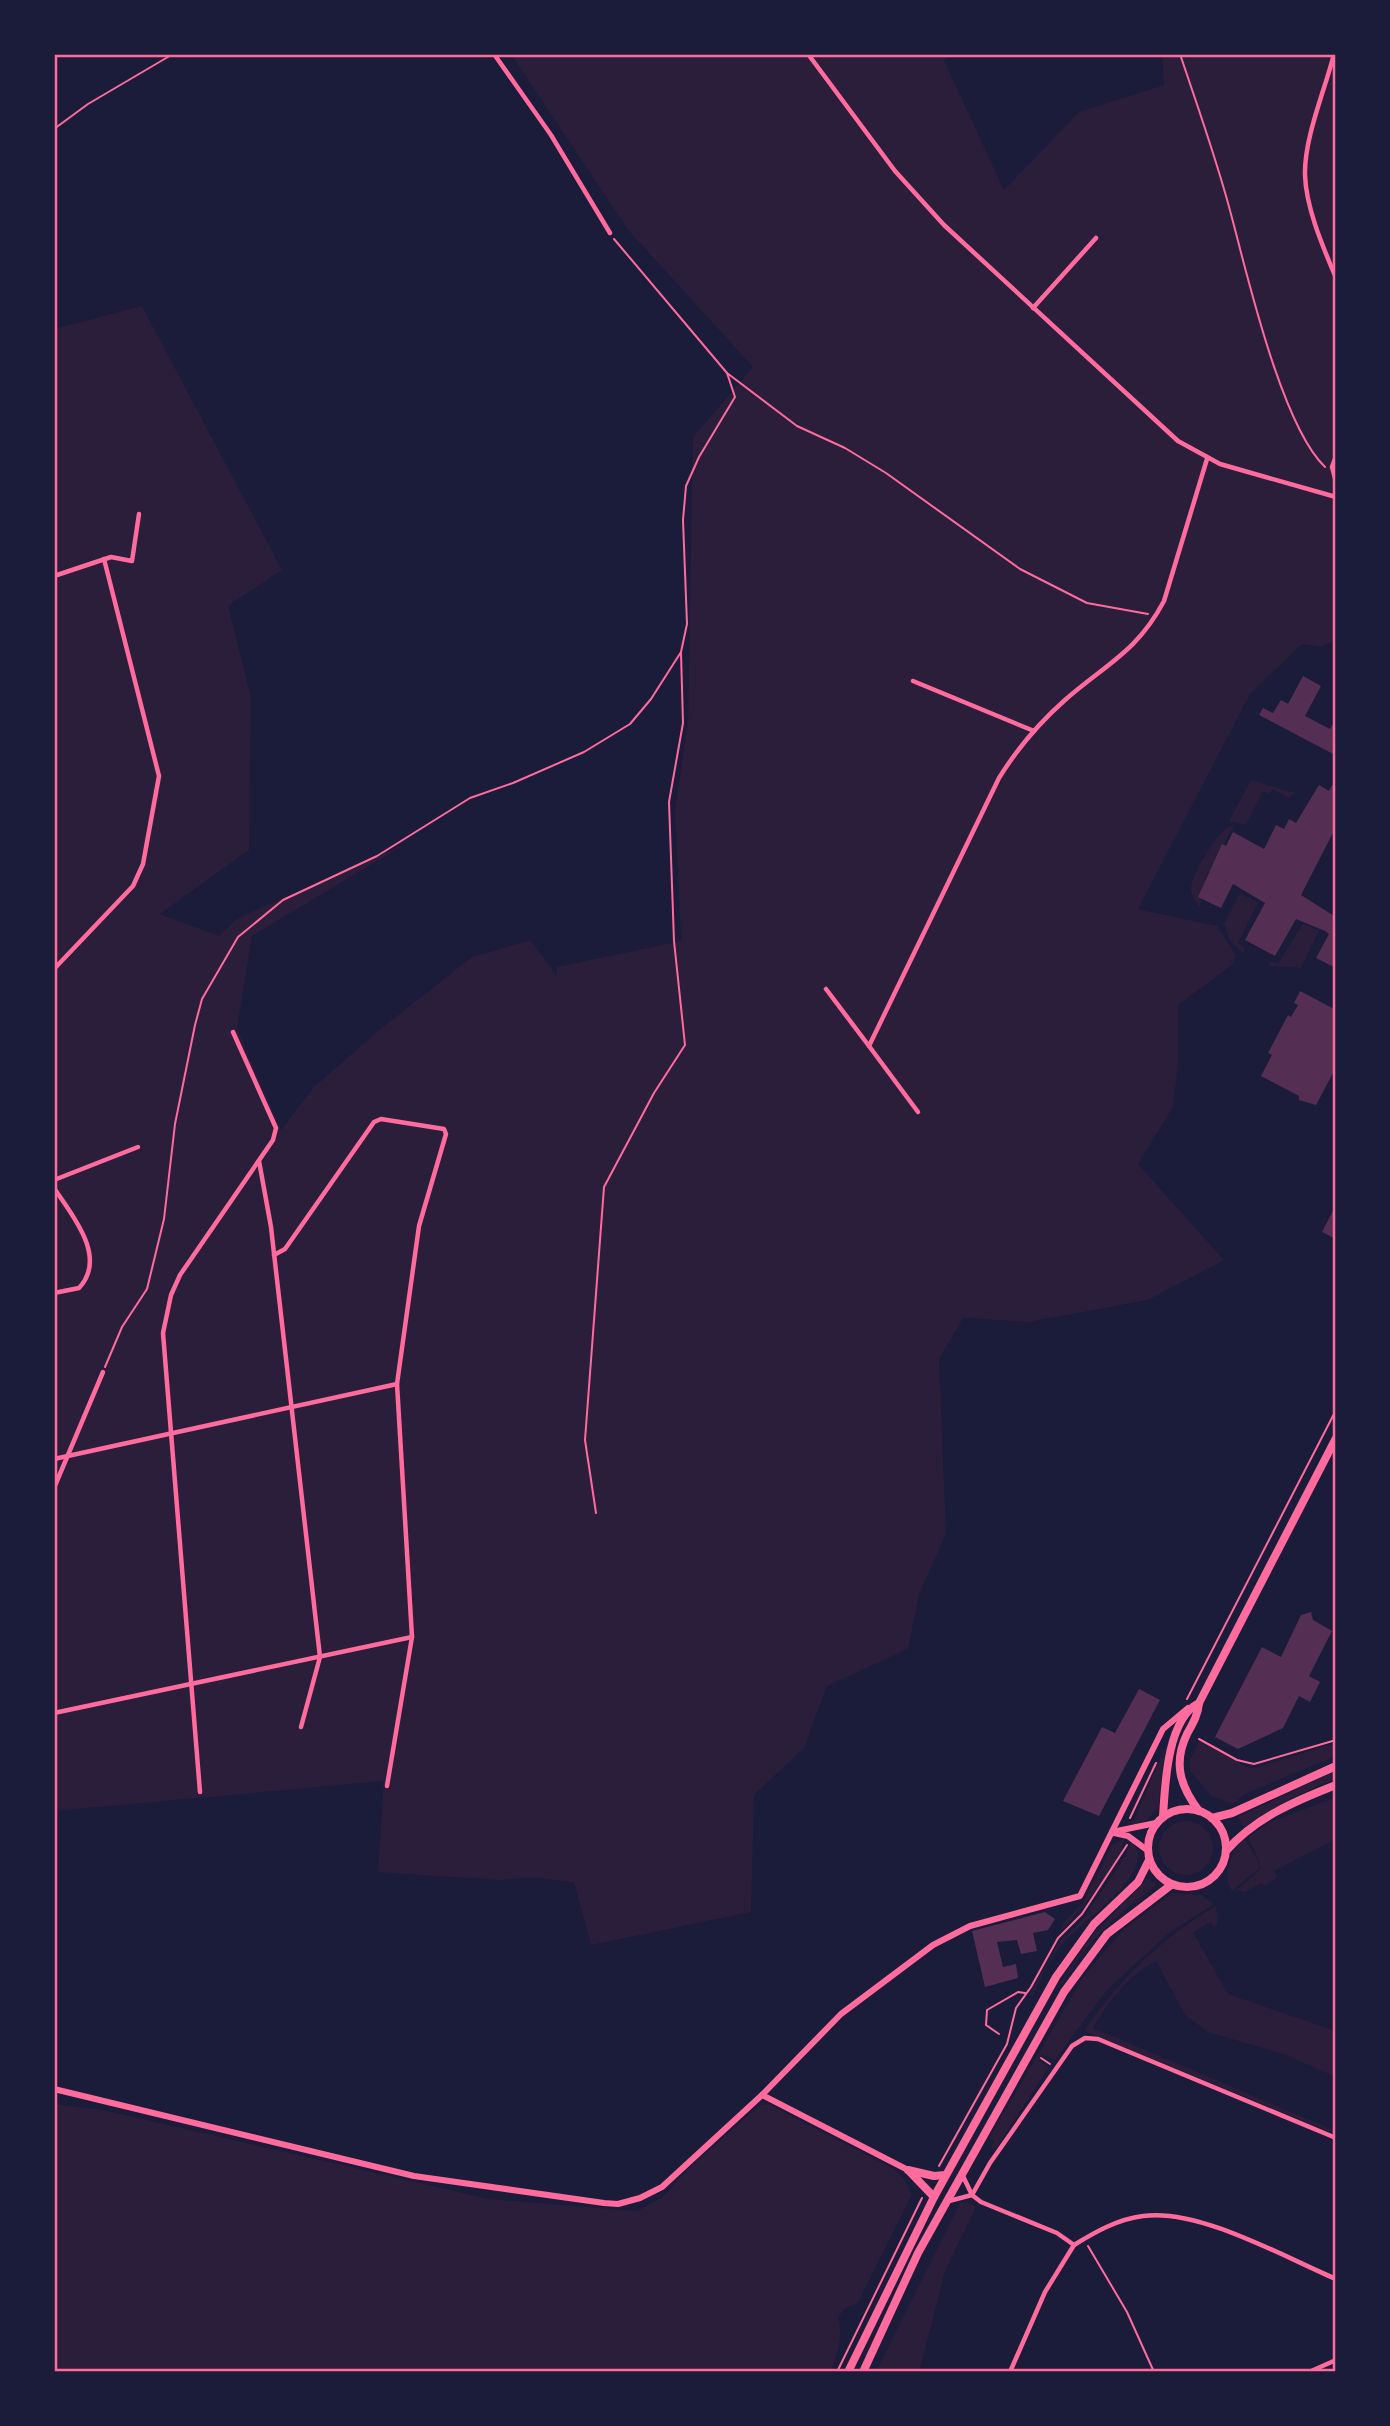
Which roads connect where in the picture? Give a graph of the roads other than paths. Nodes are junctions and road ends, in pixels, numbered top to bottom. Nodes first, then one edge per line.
1 (494, 54) edge
2 (808, 54) edge
3 (1335, 54) edge
4 (610, 233) road end
5 (1096, 238) dead end
6 (1336, 278) edge
7 (1033, 308) junction
8 (1336, 456) edge
9 (1207, 459) junction
10 (1334, 479) edge
11 (1336, 497) edge
12 (139, 514) dead end
13 (104, 559) junction
14 (54, 576) edge
15 (913, 681) dead end
16 (1034, 731) junction
17 (54, 970) edge
18 (826, 989) dead end
19 (233, 1032) dead end
20 (869, 1045) junction
21 (918, 1112) dead end
22 (138, 1147) dead end
23 (259, 1161) junction
24 (54, 1180) edge
25 (54, 1188) edge
26 (274, 1255) junction
27 (54, 1293) edge
28 (103, 1372) road end
29 (397, 1384) junction
30 (290, 1409) junction
31 (169, 1434) junction
32 (1336, 1438) edge
33 (69, 1456) junction
34 (54, 1459) edge
35 (54, 1488) edge
36 (412, 1637) junction
37 (320, 1657) junction
38 (192, 1685) junction
39 (1199, 1703) junction
40 (1188, 1708) junction
41 (54, 1713) edge
42 (301, 1727) dead end
43 (1336, 1766) edge
44 (1336, 1785) edge
45 (387, 1786) dead end
46 (200, 1792) dead end
47 (1199, 1811) junction
48 (1212, 1818) junction
49 (1159, 1820) junction
50 (1112, 1832) junction
51 (1226, 1851) junction
52 (1148, 1855) junction
53 (1171, 1885) junction
54 (54, 2089) edge
55 (762, 2095) junction
56 (1336, 2138) edge
57 (908, 2170) junction
58 (961, 2173) junction
59 (945, 2175) junction
60 (972, 2195) junction
61 (933, 2197) junction
62 (946, 2202) junction
63 (1074, 2245) junction
64 (1336, 2279) edge
65 (1336, 2360) edge
66 (848, 2372) edge
67 (863, 2372) edge
68 (1010, 2372) edge
69 (1309, 2372) edge

1 - 4 street
2 - 7 street
3 - 6 street
5 - 7 street
7 - 9 street
8 - 10 street
9 - 11 street
9 - 16 street
12 - 13 street
13 - 14 street
13 - 17 street
15 - 16 street
16 - 20 street
18 - 20 street
19 - 23 street
20 - 21 street
22 - 24 street
23 - 26 street
23 - 31 street
25 - 27 street
26 - 29 street
26 - 30 street
28 - 33 street
29 - 30 street
29 - 36 street
30 - 31 street
30 - 37 street
31 - 33 street
31 - 38 street
32 - 39 main road
33 - 34 street
33 - 35 street
36 - 37 street
36 - 45 street
37 - 38 street
37 - 42 street
38 - 41 street
38 - 46 street
39 - 40 main road
39 - 47 main road
40 - 49 main road
40 - 50 street
43 - 48 main road
44 - 51 main road
47 - 48 main road
47 - 49 main road
48 - 51 main road
49 - 50 street
49 - 52 main road
50 - 52 street
50 - 55 street
51 - 53 main road
52 - 53 main road
52 - 59 main road
53 - 58 main road
54 - 55 street
55 - 57 street
56 - 60 street
57 - 59 main road
57 - 61 main road
58 - 60 street
58 - 62 main road
59 - 61 main road
60 - 62 street
60 - 63 street
61 - 66 main road
62 - 67 main road
63 - 64 street
63 - 68 street
65 - 69 street

